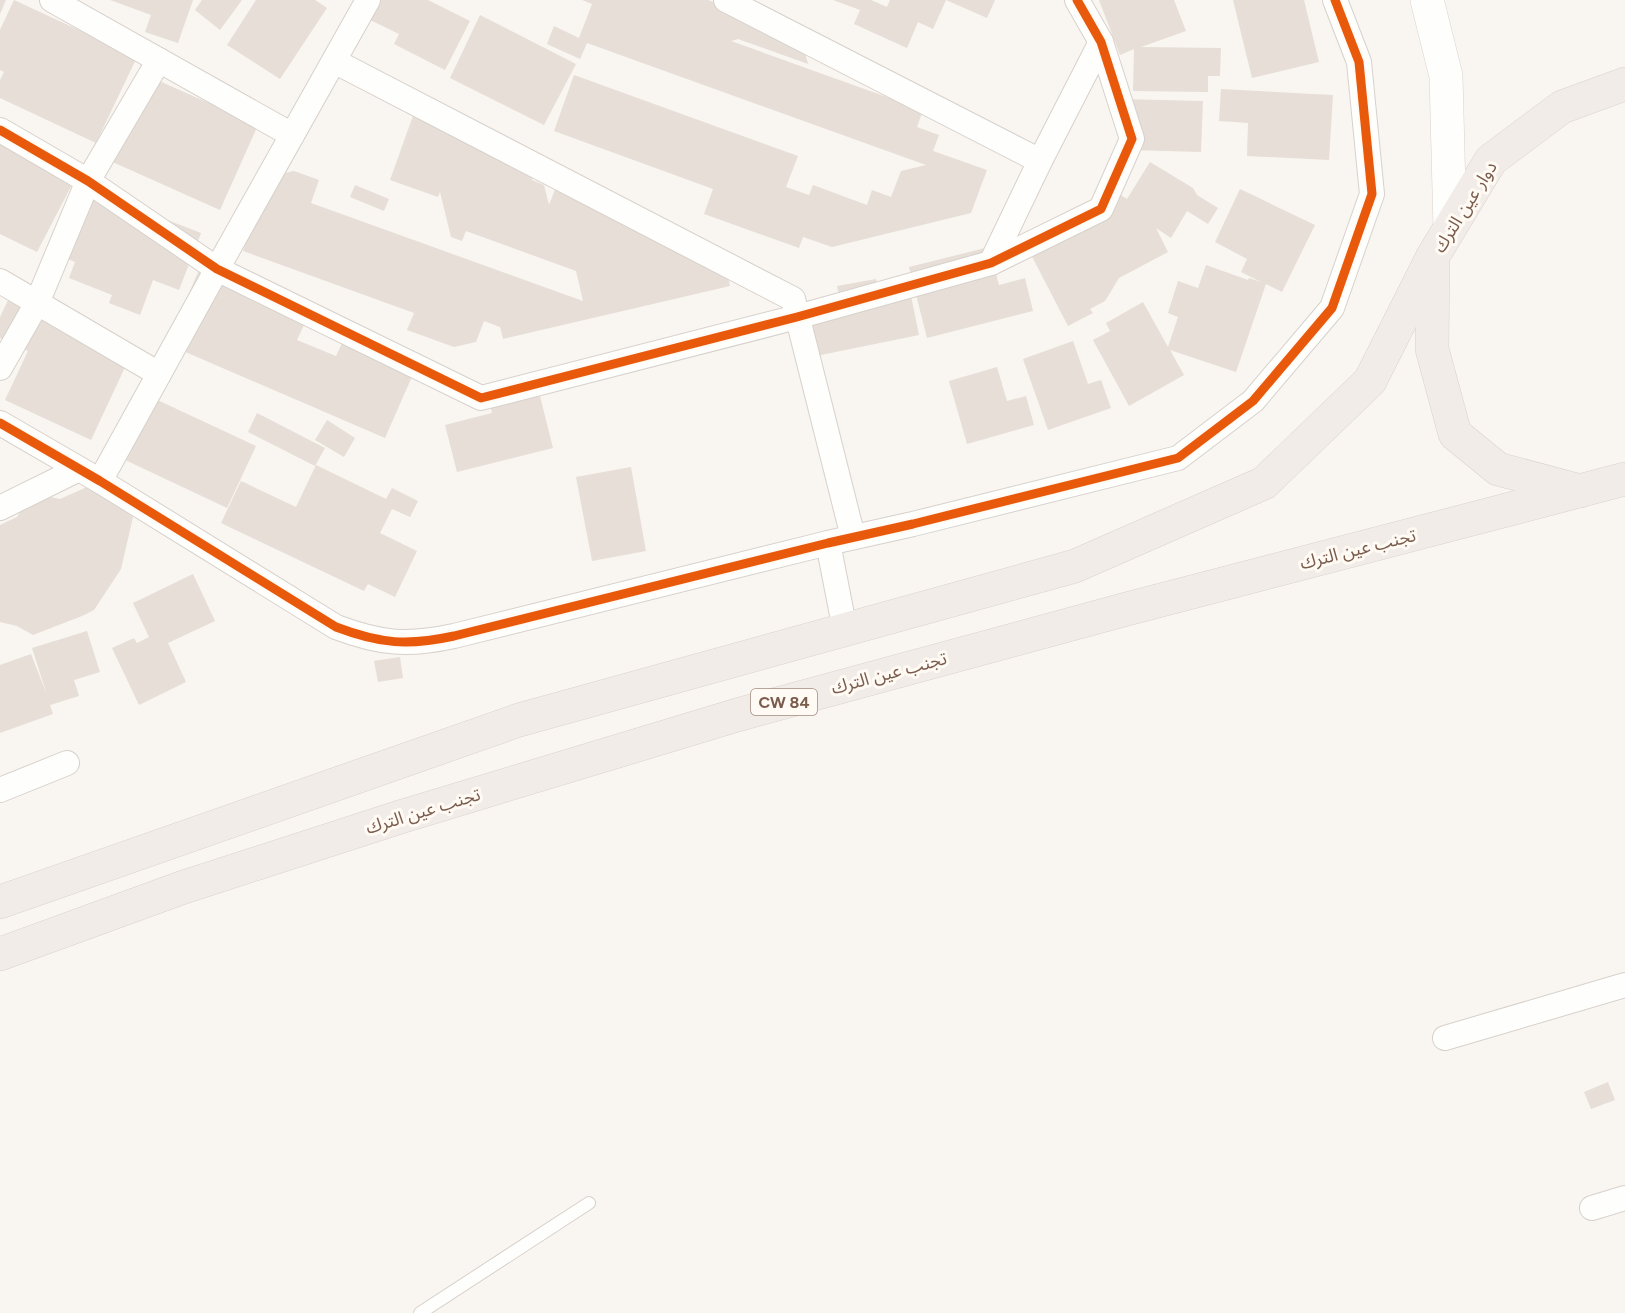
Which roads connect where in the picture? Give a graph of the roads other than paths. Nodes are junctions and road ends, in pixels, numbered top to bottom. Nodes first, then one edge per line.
1 (52, 0) edge
2 (726, 0) edge
3 (1077, 0) edge
4 (1335, 0) edge
5 (1426, 0) edge
6 (359, 3) edge
7 (1101, 42) junction
8 (159, 60) junction
9 (334, 61) junction
10 (1625, 84) edge
11 (0, 130) edge
12 (292, 135) junction
13 (1040, 161) junction
14 (88, 181) junction
15 (1450, 228) junction
16 (1433, 256) junction
17 (991, 262) junction
18 (217, 269) junction
19 (0, 281) edge
20 (38, 303) junction
21 (797, 316) junction
22 (0, 368) edge
23 (159, 374) junction
24 (0, 423) edge
25 (79, 469) junction
26 (1625, 479) edge
27 (100, 482) junction
28 (1581, 491) junction
29 (0, 508) edge
30 (853, 537) junction
31 (828, 543) junction
32 (845, 630) junction
33 (67, 763) dead end
34 (0, 790) edge
35 (0, 902) edge
36 (0, 954) edge
37 (1625, 985) edge
38 (1445, 1038) dead end
39 (1625, 1198) edge
40 (589, 1203) dead end
41 (1592, 1208) dead end
42 (420, 1313) edge

1 - 8 street
2 - 13 street
3 - 7 street
4 - 30 street
5 - 15 main road
6 - 9 street
7 - 13 street
7 - 17 street
8 - 12 street
8 - 14 street
9 - 12 street
9 - 21 street
10 - 15 highway, دوار عين الترك
11 - 14 street
12 - 18 street
13 - 17 street
14 - 18 street
14 - 20 street
15 - 16 highway, دوار عين الترك
16 - 28 highway, دوار عين الترك
16 - 32 highway
17 - 21 street
18 - 21 street
18 - 23 street
19 - 20 street
20 - 22 street
20 - 23 street
21 - 30 street
23 - 27 street
24 - 25 street
25 - 27 street
25 - 29 street
26 - 28 highway
27 - 31 street
28 - 36 highway, تجنب عين الترك / CW 84
30 - 31 street
31 - 32 street
32 - 35 highway
33 - 34 street
37 - 38 street
39 - 41 street
40 - 42 lane

